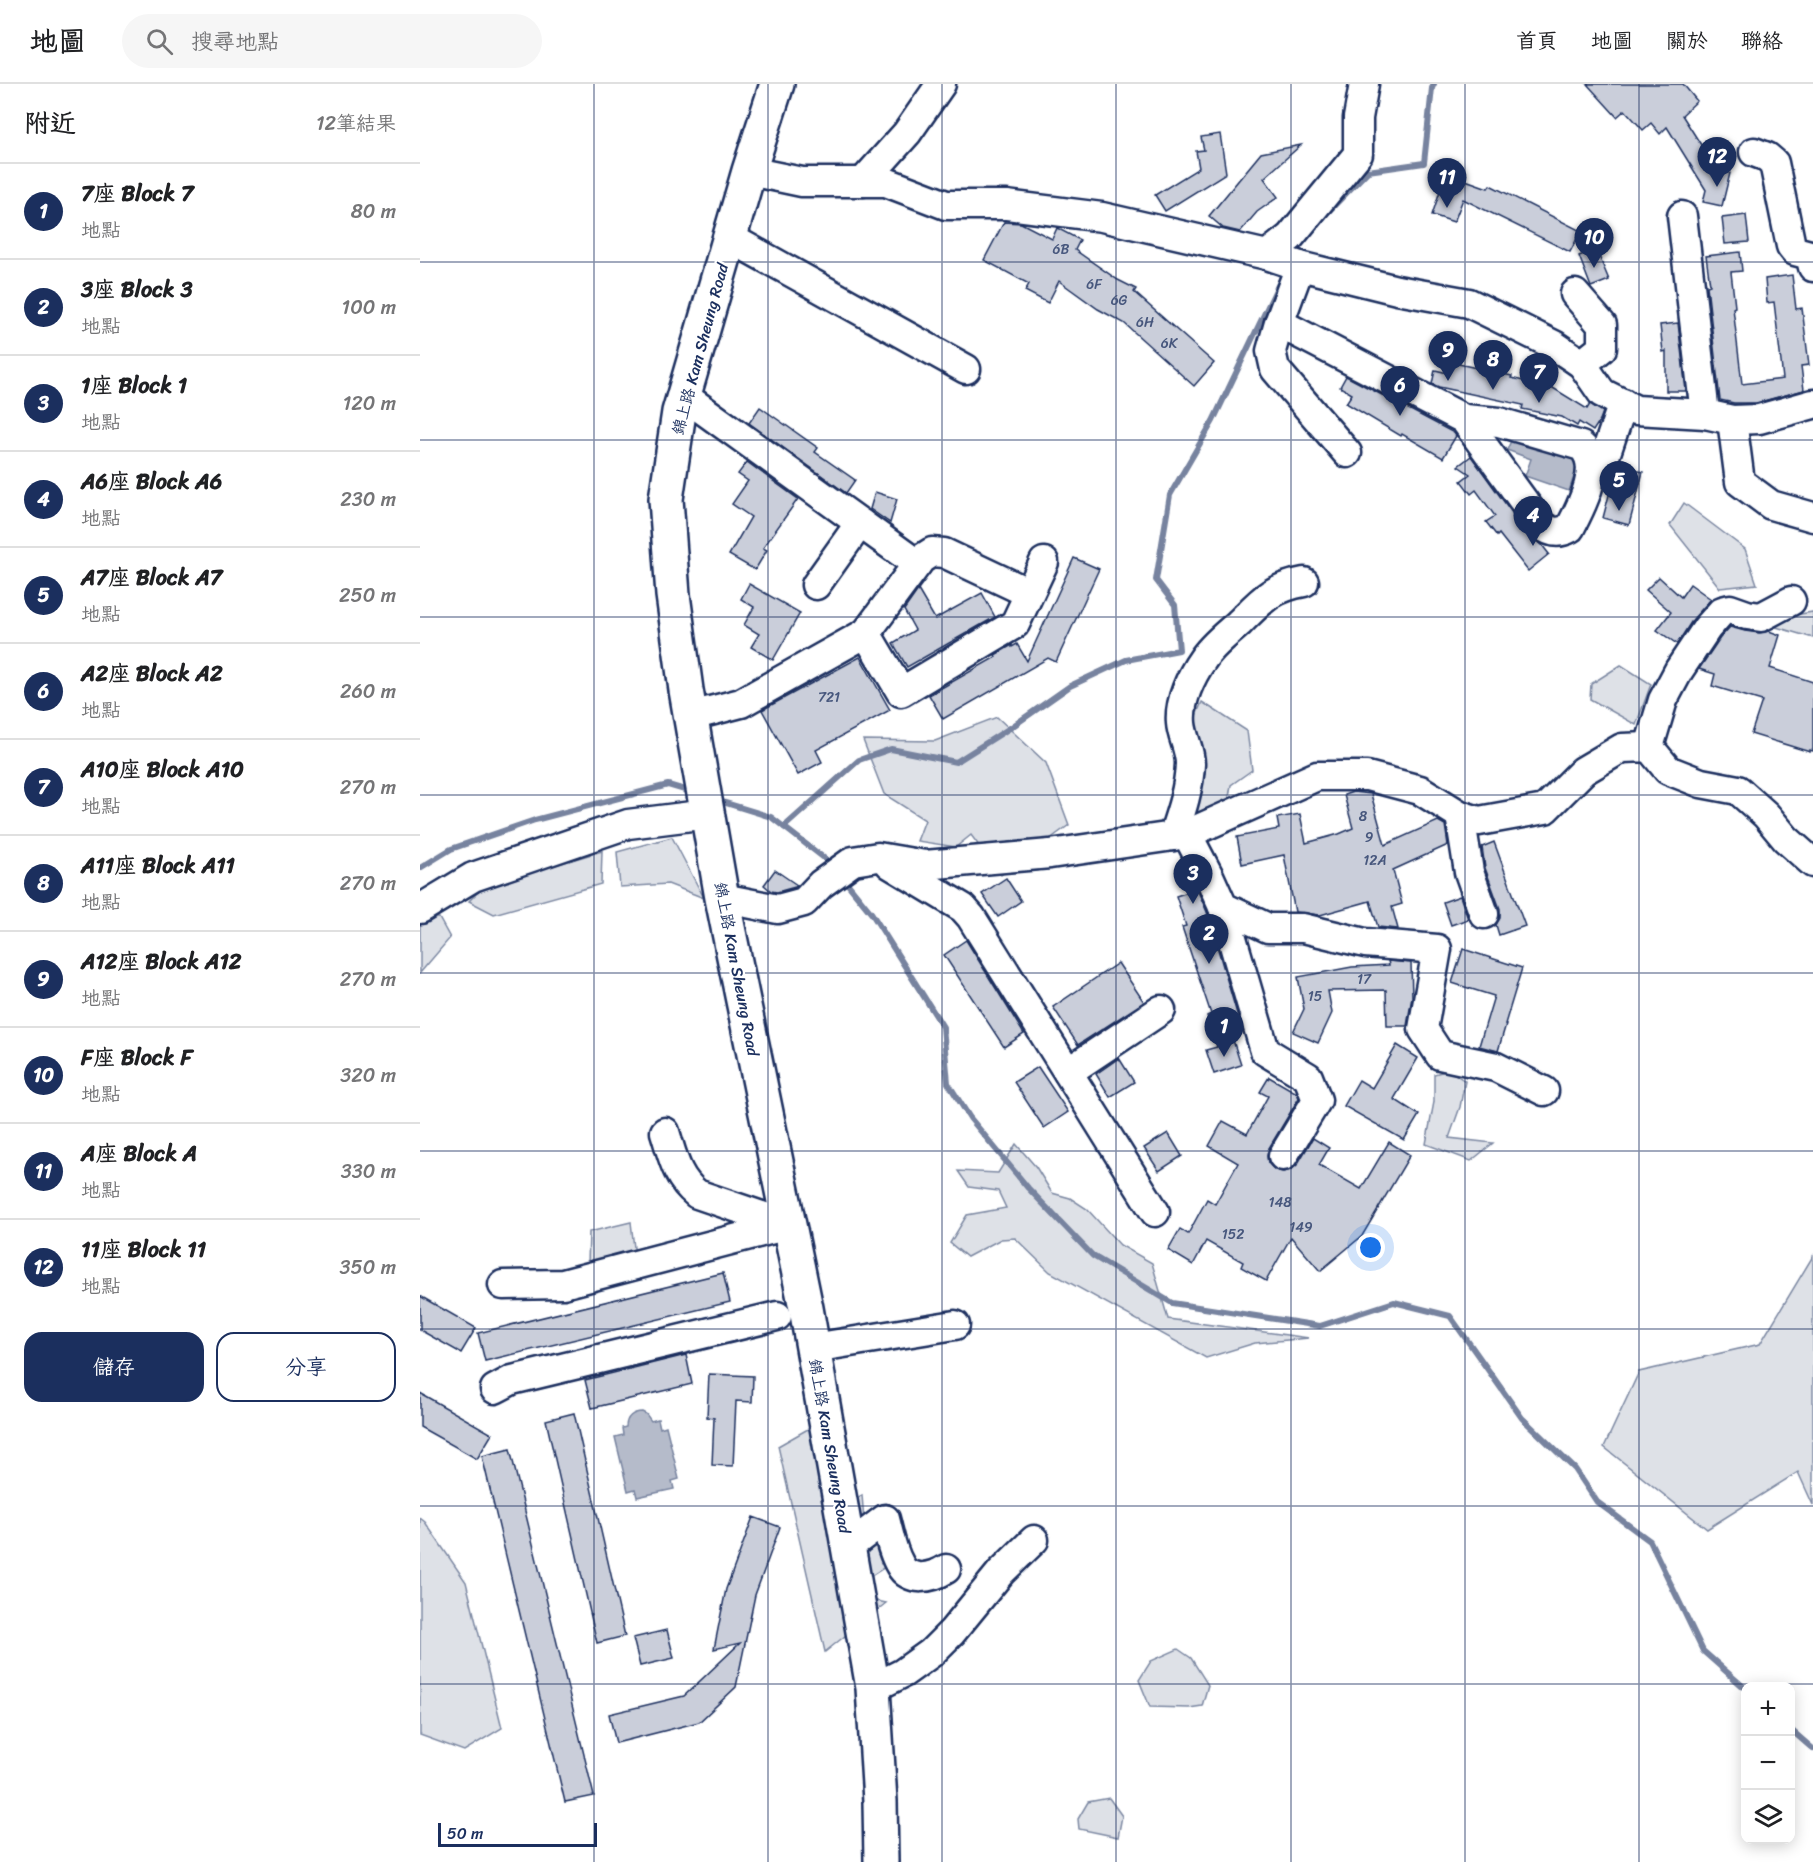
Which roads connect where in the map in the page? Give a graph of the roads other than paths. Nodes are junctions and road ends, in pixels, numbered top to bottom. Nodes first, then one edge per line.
1 (777, 84) edge
2 (941, 84) edge
3 (1364, 84) edge
4 (1754, 152) dead end
5 (750, 171) junction
6 (863, 182) junction
7 (1682, 216) dead end
8 (730, 238) junction
9 (1285, 261) junction
10 (1813, 267) edge
11 (1575, 294) dead end
12 (1279, 323) junction
13 (1582, 364) junction
14 (966, 369) dead end
15 (684, 396) junction
16 (1623, 403) junction
17 (1813, 404) edge
18 (1705, 414) junction
19 (1464, 419) junction
20 (1732, 420) junction
21 (1347, 453) dead end
22 (1588, 454) junction
23 (1813, 517) edge
24 (860, 523) junction
25 (1044, 562) dead end
26 (917, 564) junction
27 (1304, 582) dead end
28 (816, 585) dead end
29 (1029, 593) junction
30 (1791, 601) dead end
31 (866, 633) junction
32 (693, 728) junction
33 (1648, 747) junction
34 (708, 811) junction
35 (1460, 815) junction
36 (1180, 835) junction
37 (866, 859) junction
38 (1813, 863) edge
39 (722, 898) junction
40 (1223, 908) junction
41 (420, 909) edge
42 (1484, 914) dead end
43 (1161, 1010) dead end
44 (1068, 1072) junction
45 (1544, 1091) dead end
46 (665, 1132) dead end
47 (1283, 1156) dead end
48 (1155, 1212) dead end
49 (788, 1225) junction
50 (503, 1285) dead end
51 (777, 1316) dead end
52 (955, 1325) dead end
53 (813, 1348) junction
54 (495, 1389) dead end
55 (1034, 1540) dead end
56 (848, 1547) junction
57 (946, 1569) dead end
58 (873, 1688) junction
59 (881, 1862) edge

1 - 5 main road, 錦上路 Kam Sheung Road
2 - 6 street
3 - 9 street
4 - 10 street
5 - 6 street
5 - 8 main road, 錦上路 Kam Sheung Road
6 - 9 street
7 - 18 street
8 - 14 street
8 - 15 main road, 錦上路 Kam Sheung Road
9 - 12 street
9 - 13 street
11 - 13 street
12 - 19 street
12 - 21 street
13 - 16 street
15 - 24 street
15 - 32 main road, 錦上路 Kam Sheung Road
16 - 18 street
16 - 22 street
17 - 20 street
18 - 20 street
19 - 22 street
19 - 22 street
20 - 23 street
24 - 26 street
24 - 28 street
25 - 29 street
26 - 29 street
26 - 31 street
27 - 36 street
29 - 31 street
30 - 33 street
31 - 32 street
32 - 34 main road, 錦上路 Kam Sheung Road
33 - 35 street
33 - 38 street
34 - 39 main road, 錦上路 Kam Sheung Road
34 - 41 street
35 - 36 street
35 - 42 street
36 - 37 street
36 - 40 street
37 - 39 street
37 - 44 street
39 - 49 main road, 錦上路 Kam Sheung Road
40 - 45 street
40 - 47 street
43 - 44 street
44 - 48 street
46 - 49 street
49 - 50 street
49 - 53 main road, 錦上路 Kam Sheung Road
51 - 54 street
52 - 53 street
53 - 56 main road, 錦上路 Kam Sheung Road
55 - 58 street
56 - 57 street
56 - 58 main road, 錦上路 Kam Sheung Road
58 - 59 main road, 錦上路 Kam Sheung Road

